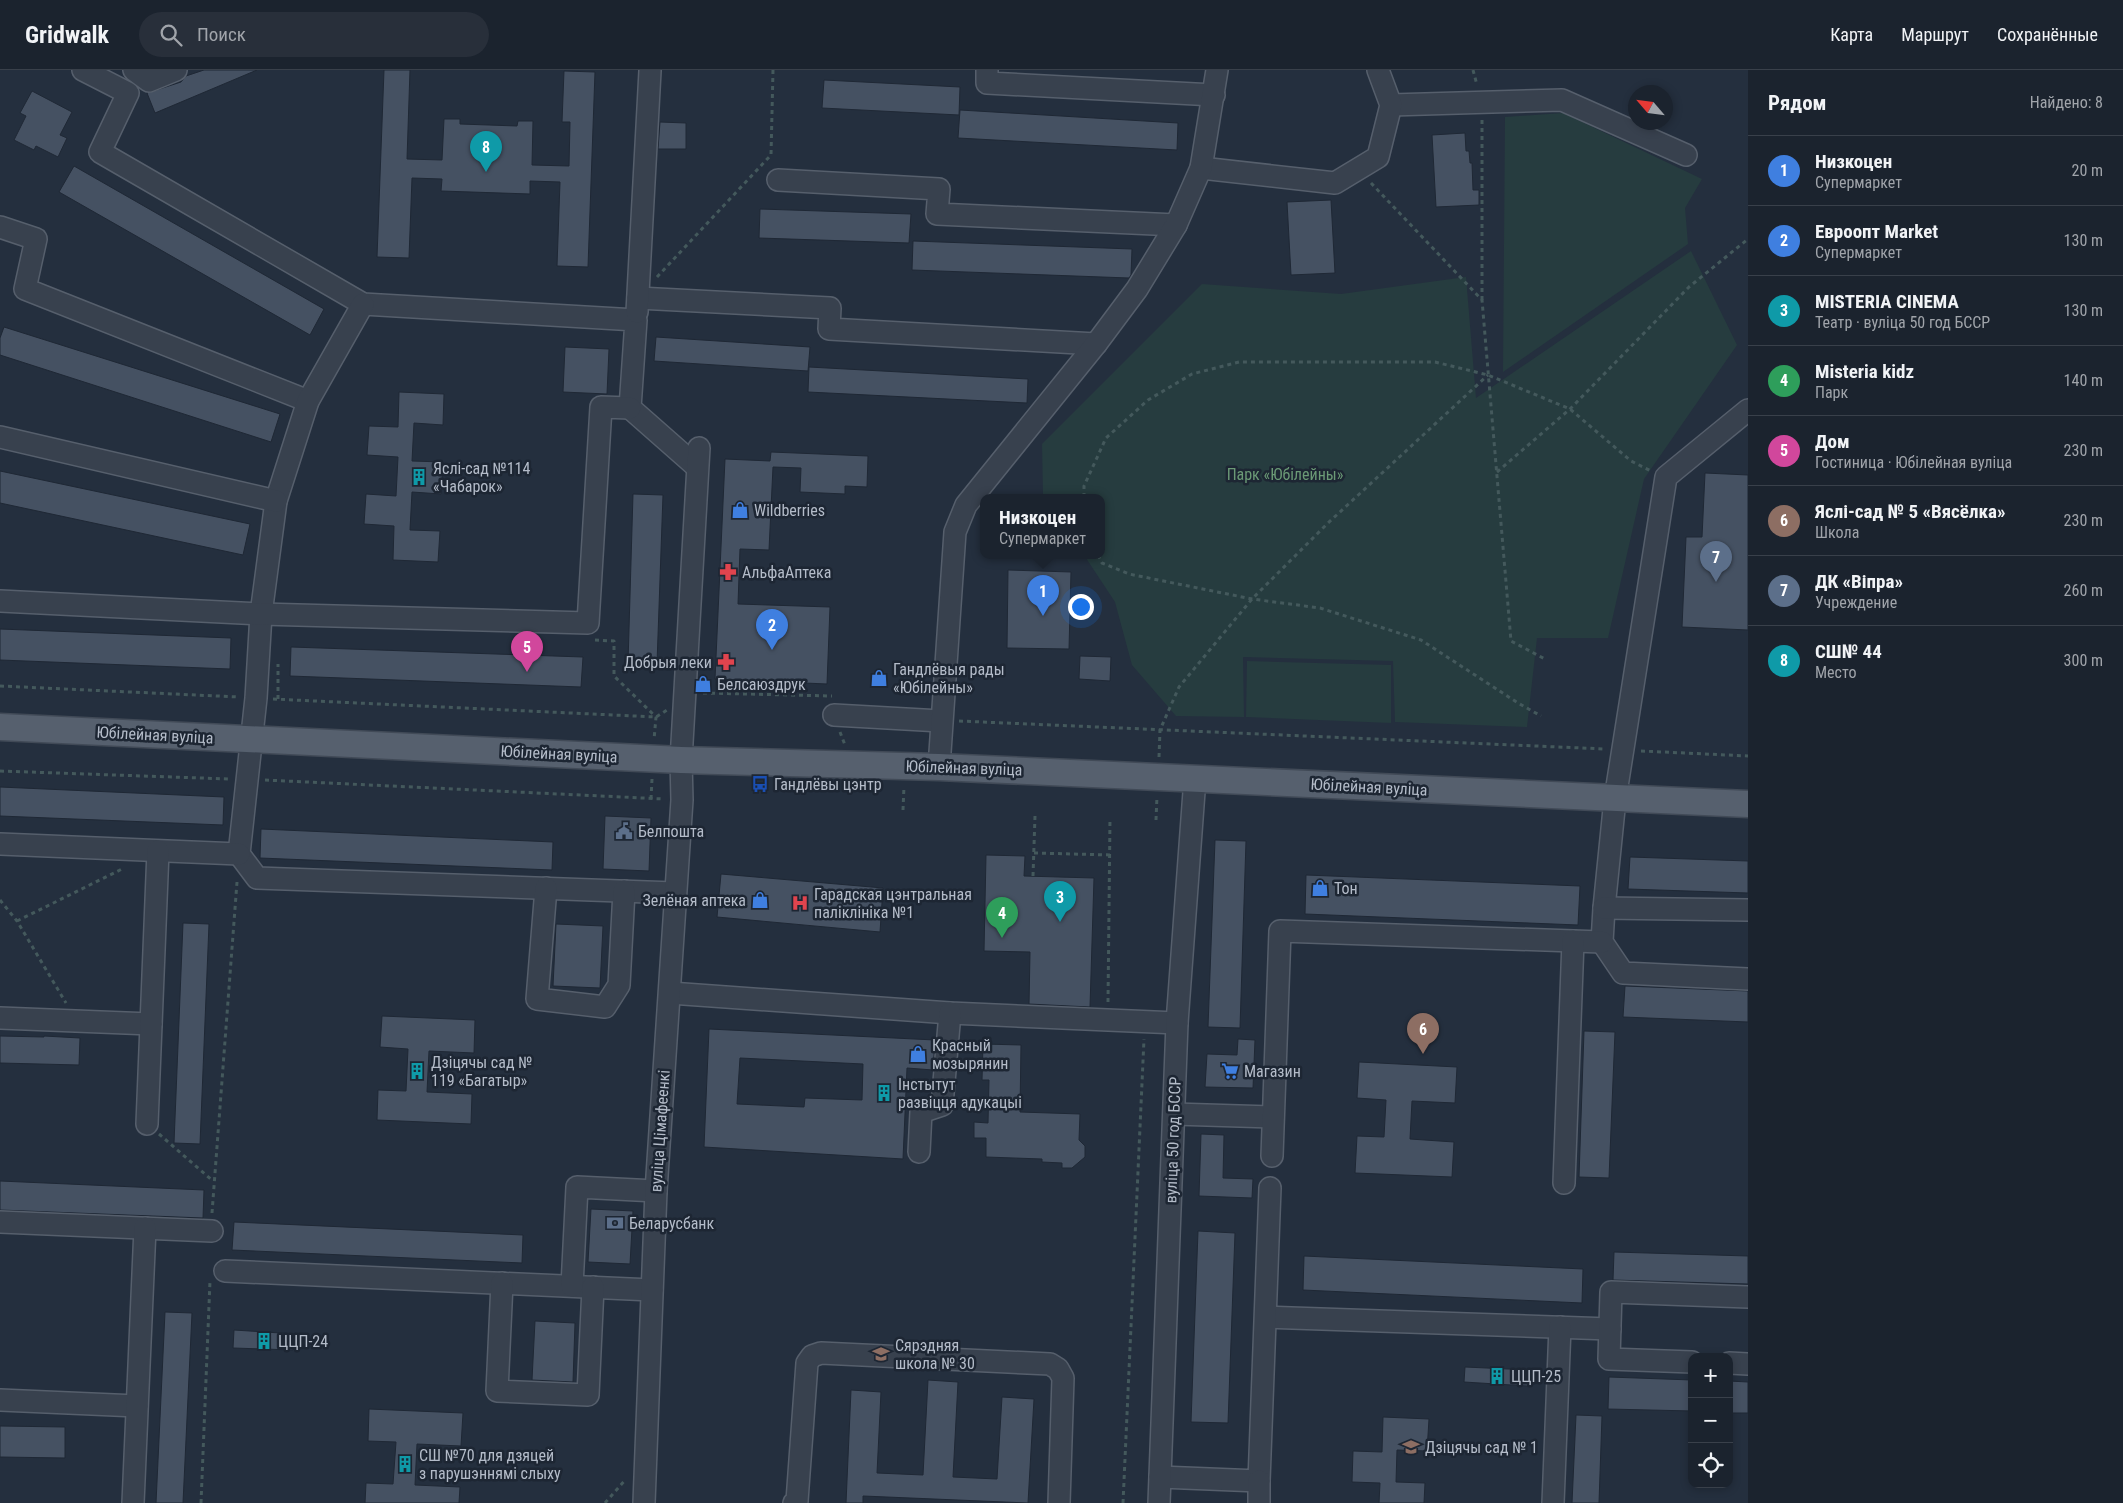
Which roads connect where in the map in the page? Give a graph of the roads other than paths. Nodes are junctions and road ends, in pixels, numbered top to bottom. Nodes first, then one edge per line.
1 (82, 70) edge
2 (134, 70) edge
3 (176, 70) edge
4 (987, 70) edge
5 (1217, 70) edge
6 (1378, 70) edge
7 (650, 71) edge
8 (1214, 95) junction
9 (1391, 105) junction
10 (1686, 155) dead end
11 (1201, 168) junction
12 (778, 180) dead end
13 (1176, 225) junction
14 (0, 227) edge
15 (638, 298) junction
16 (363, 304) junction
17 (636, 320) junction
18 (1096, 344) junction
19 (308, 401) junction
20 (630, 408) junction
21 (1748, 410) edge
22 (0, 438) edge
23 (276, 502) junction
24 (0, 601) edge
25 (261, 614) junction
26 (834, 715) road end
27 (941, 721) junction
28 (0, 727) edge
29 (251, 740) junction
30 (681, 760) junction
31 (939, 767) junction
32 (1195, 778) junction
33 (1615, 798) junction
34 (1748, 804) edge
35 (0, 844) edge
36 (158, 851) junction
37 (240, 854) junction
38 (546, 888) junction
39 (624, 891) junction
40 (675, 893) junction
41 (1604, 908) junction
42 (1748, 910) edge
43 (1573, 941) junction
44 (1602, 942) junction
45 (1748, 979) edge
46 (670, 993) junction
47 (950, 1013) junction
48 (0, 1018) edge
49 (1177, 1023) junction
50 (151, 1024) junction
51 (1174, 1114) junction
52 (1273, 1117) junction
53 (147, 1124) road end
54 (919, 1152) dead end
55 (1272, 1156) dead end
56 (1564, 1183) dead end
57 (1270, 1188) dead end
58 (656, 1190) junction
59 (0, 1222) edge
60 (145, 1228) junction
61 (212, 1231) road end
62 (217, 1275) road end
63 (502, 1283) junction
64 (582, 1287) junction
65 (652, 1290) junction
66 (1748, 1297) edge
67 (1266, 1317) junction
68 (1560, 1327) junction
69 (1610, 1329) junction
70 (1688, 1362) edge
71 (1733, 1363) edge
72 (1748, 1364) edge
73 (0, 1400) edge
74 (138, 1406) junction
75 (1160, 1477) junction
76 (1260, 1481) junction
77 (133, 1503) edge
78 (644, 1503) edge
79 (794, 1503) edge
80 (1059, 1503) edge
81 (1159, 1503) edge
82 (1259, 1503) edge
83 (1553, 1503) edge

1 - 16 street
2 - 3 street
4 - 8 street
5 - 8 street
6 - 9 street
7 - 15 street
8 - 11 street
9 - 10 street
9 - 11 street
11 - 13 street
12 - 13 street
13 - 18 street
14 - 19 street
15 - 17 street
15 - 18 street
16 - 17 street
16 - 19 street
17 - 20 street
18 - 27 street
19 - 23 street
20 - 25 street
20 - 30 street, вуліца Цімафеенкі
21 - 33 street
22 - 23 street
23 - 25 street
24 - 25 street
25 - 29 street
26 - 27 street
27 - 31 street
28 - 29 main road, Юбілейная вуліца
29 - 30 main road, Юбілейная вуліца
29 - 37 street
30 - 31 main road, Юбілейная вуліца
30 - 40 street, вуліца Цімафеенкі
31 - 32 main road, Юбілейная вуліца
32 - 33 main road, Юбілейная вуліца
32 - 49 street, вуліца 50 год БССР
33 - 34 main road, Юбілейная вуліца
33 - 41 street
35 - 36 street
36 - 37 street
36 - 50 street
37 - 38 street
38 - 39 street
38 - 39 street
39 - 40 street
40 - 46 street, вуліца Цімафеенкі
41 - 42 street
41 - 44 street
43 - 44 street
43 - 52 street
43 - 56 street
44 - 45 street
46 - 47 street
46 - 58 street, вуліца Цімафеенкі
47 - 49 street
47 - 54 street
48 - 50 street
49 - 51 street, вуліца 50 год БССР
50 - 53 street
51 - 52 street
51 - 75 street, вуліца 50 год БССР
52 - 55 street
57 - 67 street
58 - 64 street
58 - 65 street, вуліца Цімафеенкі
59 - 60 street
60 - 61 street
60 - 74 street
62 - 63 street
63 - 64 street
63 - 64 street
64 - 65 street
65 - 78 street, вуліца Цімафеенкі
66 - 69 street
67 - 68 street
67 - 76 street
68 - 69 street
68 - 83 street
69 - 70 street
71 - 72 street
73 - 74 street
74 - 77 street
75 - 76 street
75 - 81 street, вуліца 50 год БССР
76 - 82 street
79 - 80 street

